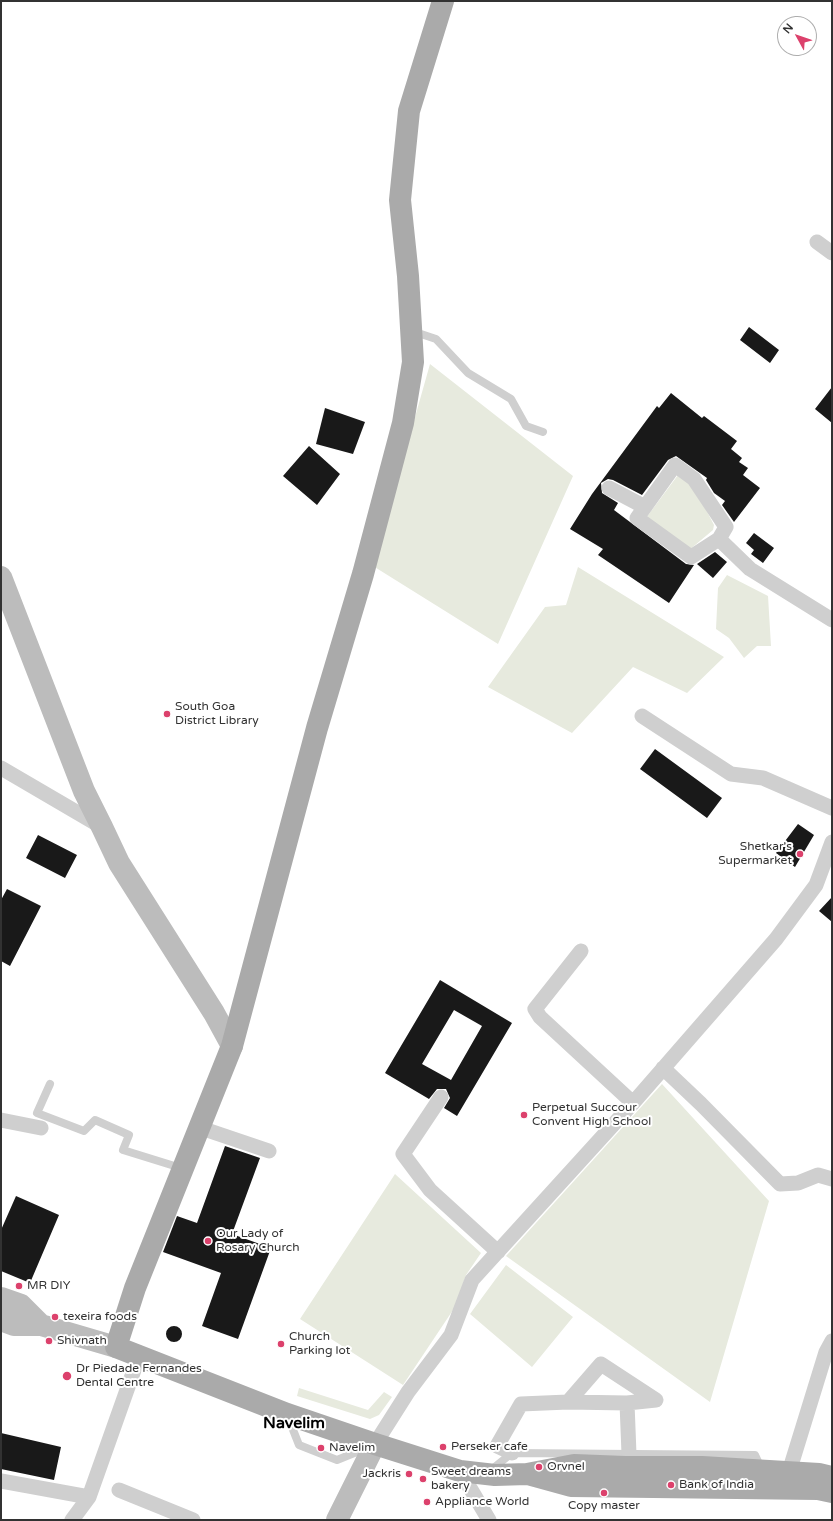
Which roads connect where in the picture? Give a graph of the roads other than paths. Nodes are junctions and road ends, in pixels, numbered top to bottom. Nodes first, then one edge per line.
1 (443, 1) edge
2 (817, 242) dead end
3 (832, 253) edge
4 (411, 331) junction
5 (543, 432) dead end
6 (609, 488) dead end
7 (645, 507) junction
8 (719, 539) junction
9 (1, 577) edge
10 (832, 620) edge
11 (642, 716) dead end
12 (1, 768) edge
13 (832, 808) edge
14 (102, 828) junction
15 (832, 842) edge
16 (581, 951) dead end
17 (232, 1046) junction
18 (663, 1068) junction
19 (50, 1084) dead end
20 (441, 1097) dead end
21 (633, 1103) junction
22 (1, 1120) edge
23 (198, 1127) junction
24 (41, 1128) dead end
25 (269, 1151) dead end
26 (182, 1168) junction
27 (832, 1178) edge
28 (498, 1252) junction
29 (1, 1298) edge
30 (1, 1320) edge
31 (41, 1325) junction
32 (832, 1341) edge
33 (116, 1348) junction
34 (139, 1356) junction
35 (568, 1402) junction
36 (627, 1403) junction
37 (375, 1444) junction
38 (512, 1453) junction
39 (629, 1454) junction
40 (763, 1470) junction
41 (460, 1471) junction
42 (789, 1472) junction
43 (487, 1474) junction
44 (528, 1474) junction
45 (832, 1477) edge
46 (1, 1481) edge
47 (119, 1490) dead end
48 (832, 1492) edge
49 (89, 1497) junction
50 (72, 1520) edge
51 (193, 1520) edge
52 (337, 1520) edge
53 (489, 1520) edge

1 - 4 main road
2 - 3 street
4 - 5 lane
4 - 17 main road
6 - 7 street
7 - 8 street
7 - 8 street
8 - 10 street
9 - 14 street
11 - 13 street
12 - 14 street
14 - 17 street
15 - 18 street
16 - 21 street
17 - 23 main road
18 - 21 street
18 - 27 street
19 - 26 lane
20 - 28 street
21 - 28 street
22 - 24 street
23 - 25 street
23 - 26 main road
26 - 33 main road
28 - 37 street
29 - 31 street
30 - 31 street
31 - 33 street
32 - 42 street
33 - 34 main road
34 - 37 main road
34 - 49 street
35 - 36 street
35 - 36 street
35 - 38 street
36 - 39 street
37 - 41 main road
37 - 52 street
38 - 39 lane
38 - 43 lane
39 - 40 lane
40 - 42 main road
40 - 44 main road
41 - 43 main road
41 - 53 street
42 - 45 main road
43 - 44 main road
44 - 48 main road
46 - 49 street
47 - 51 street
49 - 50 street

